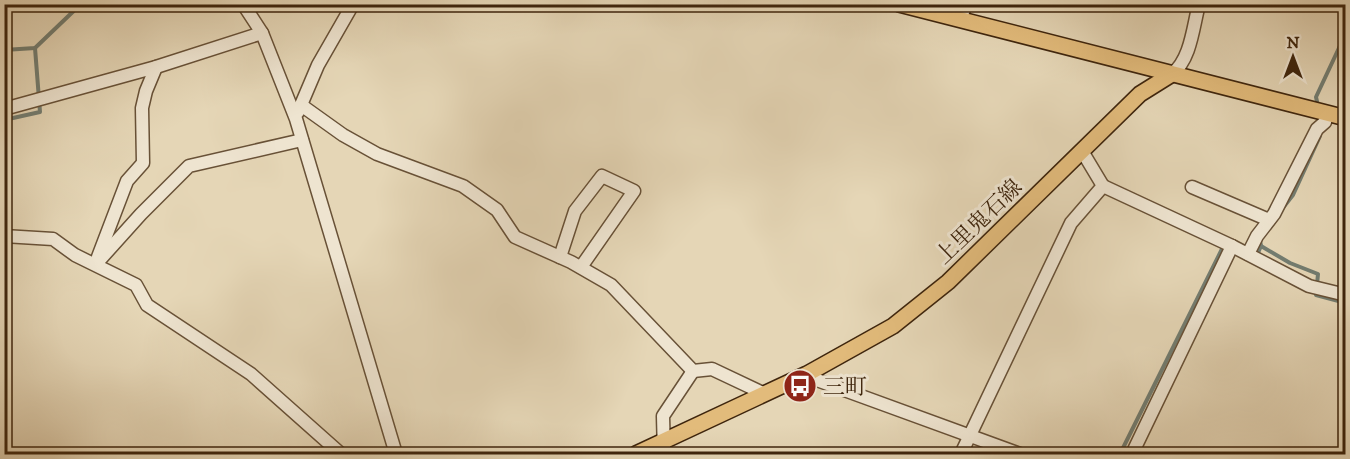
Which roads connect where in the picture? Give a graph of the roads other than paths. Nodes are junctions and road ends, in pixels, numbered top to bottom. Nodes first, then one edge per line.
1 (243, 4) edge
2 (353, 4) edge
3 (899, 4) edge
4 (966, 4) edge
5 (1199, 4) edge
6 (960, 20) junction
7 (262, 33) junction
8 (156, 67) junction
9 (1173, 74) junction
10 (301, 105) junction
11 (4, 109) edge
12 (1327, 114) junction
13 (1346, 118) edge
14 (296, 119) junction
15 (302, 140) junction
16 (1082, 151) junction
17 (1103, 186) junction
18 (1192, 187) dead end
19 (1269, 220) junction
20 (4, 236) edge
21 (1232, 246) junction
22 (1248, 254) junction
23 (560, 256) junction
24 (96, 264) junction
25 (581, 267) junction
26 (1346, 295) edge
27 (693, 371) junction
28 (807, 374) junction
29 (765, 394) junction
30 (970, 436) junction
31 (664, 448) edge
32 (341, 454) edge
33 (396, 454) edge
34 (636, 454) edge
35 (961, 454) edge
36 (1020, 454) edge
37 (1132, 454) edge

1 - 7 street
2 - 10 street
3 - 6 main road
4 - 6 street
5 - 9 street
6 - 9 main road
7 - 8 street
7 - 14 street
8 - 11 street
8 - 24 street
9 - 12 main road
9 - 16 main road, 上里鬼石線
10 - 14 street
10 - 23 street
12 - 13 main road
12 - 19 street
14 - 15 street
15 - 24 street
15 - 33 street
16 - 17 street
16 - 28 main road, 上里鬼石線
17 - 21 street
17 - 30 street
18 - 19 street
19 - 22 street
20 - 24 street
21 - 22 street
21 - 37 street
22 - 26 street
23 - 25 street
23 - 25 street
24 - 32 street
25 - 27 street
27 - 29 street
27 - 31 street
28 - 29 main road, 上里鬼石線
28 - 30 street
29 - 31 main road, 上里鬼石線
30 - 35 street
30 - 36 street
31 - 34 main road, 上里鬼石線

